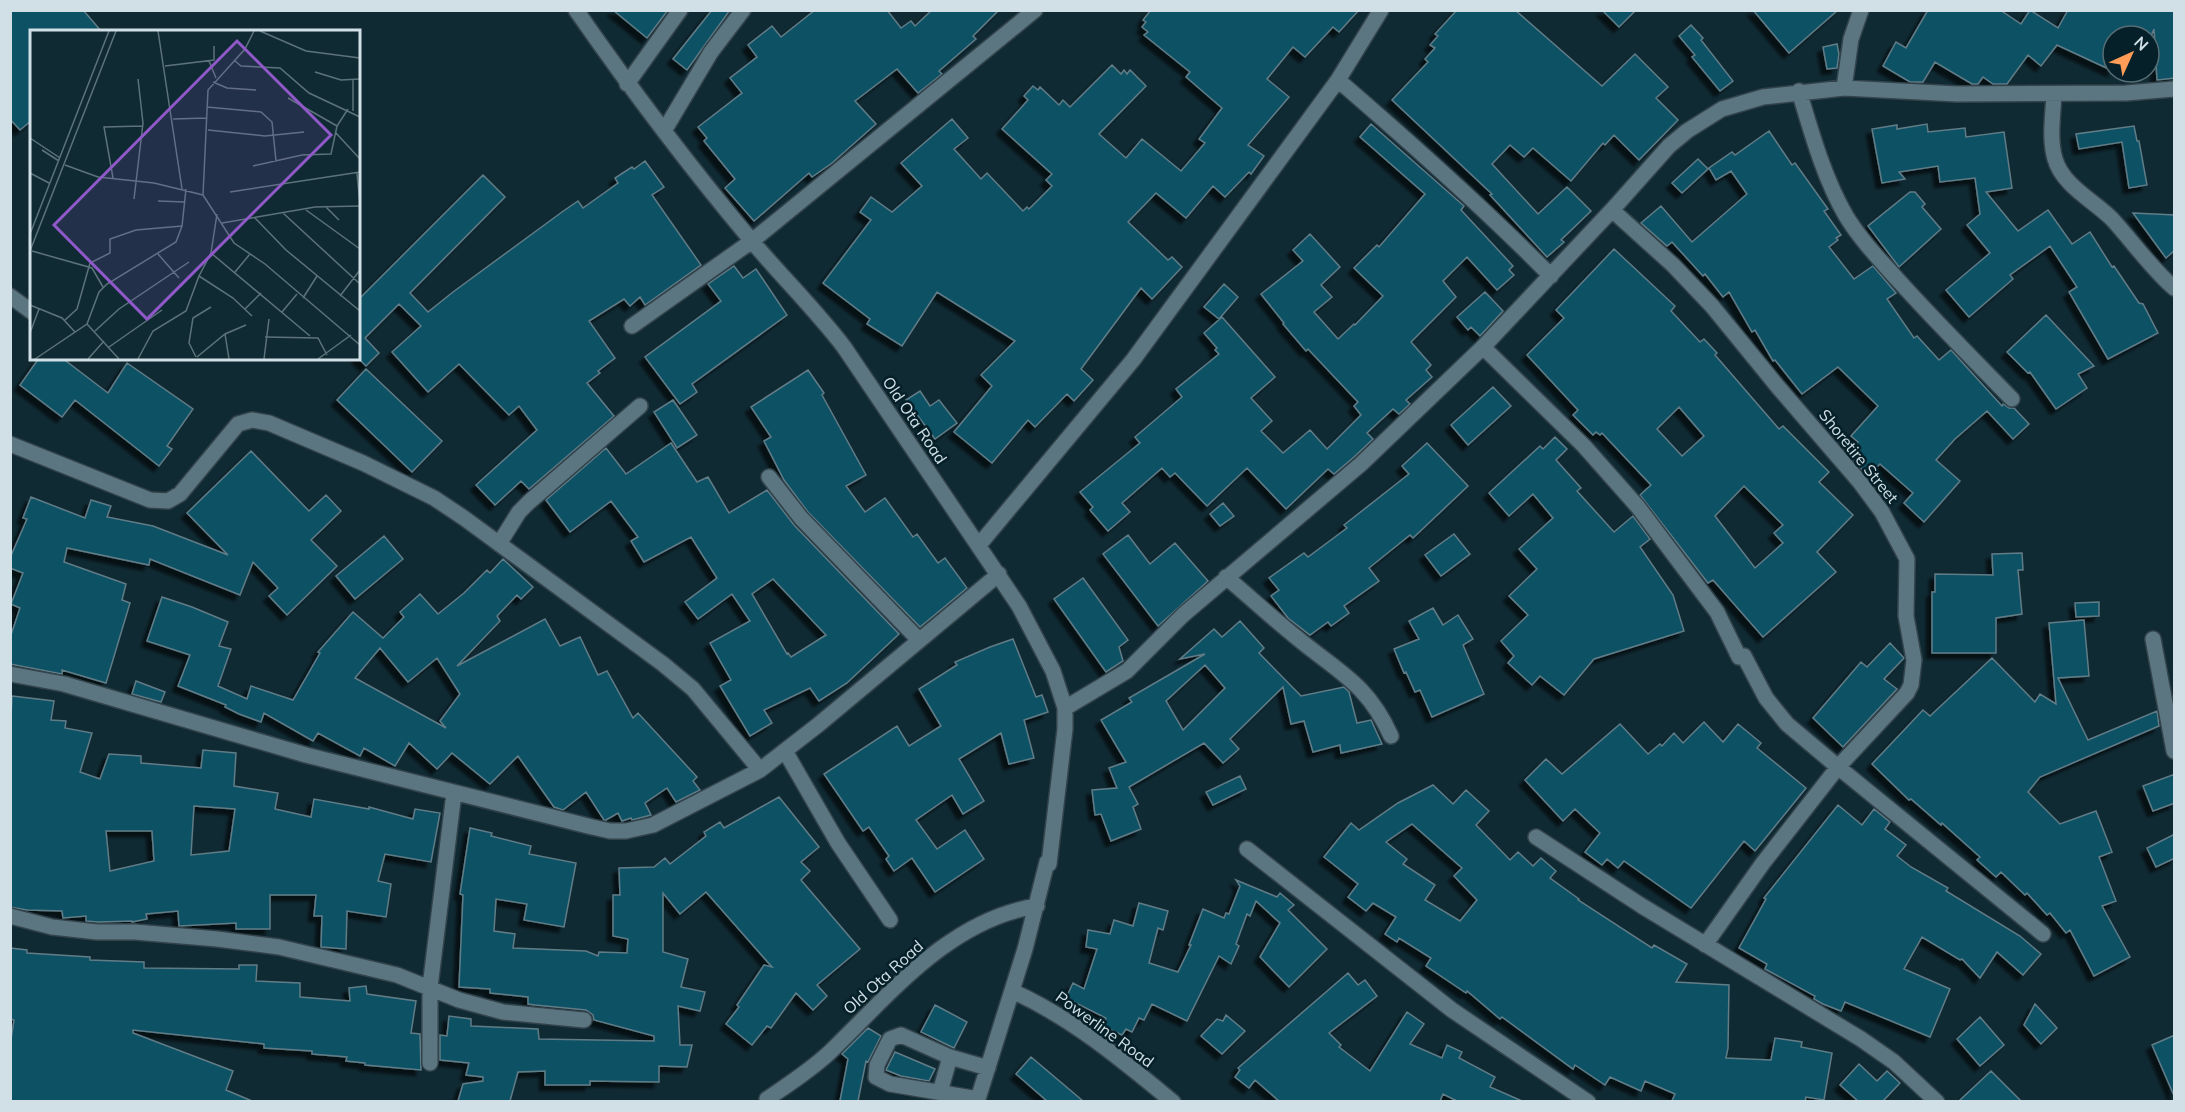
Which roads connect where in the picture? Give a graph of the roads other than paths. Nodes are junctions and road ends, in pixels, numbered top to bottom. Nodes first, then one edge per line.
1 (576, 10) edge
2 (680, 10) edge
3 (743, 10) edge
4 (1035, 10) edge
5 (1381, 10) edge
6 (1861, 10) edge
7 (1338, 80) junction
8 (627, 84) junction
9 (1844, 88) junction
10 (2175, 89) edge
11 (1799, 92) junction
12 (2054, 94) junction
13 (664, 132) junction
14 (1612, 210) junction
15 (752, 241) junction
16 (1551, 276) junction
17 (2175, 288) edge
18 (10, 296) edge
19 (30, 311) edge
20 (632, 326) dead end
21 (1483, 347) junction
22 (2012, 399) dead end
23 (640, 406) dead end
24 (10, 444) edge
25 (769, 477) dead end
26 (499, 544) junction
27 (979, 545) junction
28 (999, 574) junction
29 (1226, 577) junction
30 (918, 639) junction
31 (2153, 639) dead end
32 (10, 674) edge
33 (1065, 708) junction
34 (1391, 736) dead end
35 (785, 751) junction
36 (2175, 751) edge
37 (1838, 768) junction
38 (760, 770) junction
39 (454, 793) junction
40 (1536, 837) dead end
41 (1247, 849) dead end
42 (1038, 901) junction
43 (10, 916) edge
44 (890, 920) dead end
45 (2043, 934) dead end
46 (1705, 945) junction
47 (430, 987) junction
48 (1012, 991) junction
49 (584, 1020) dead end
50 (950, 1057) junction
51 (430, 1063) dead end
52 (988, 1068) junction
53 (940, 1092) junction
54 (977, 1100) edge
55 (765, 1101) edge
56 (1173, 1101) edge
57 (1588, 1101) edge
58 (1937, 1101) edge

1 - 8 street, Old Ota Road
2 - 8 street
3 - 13 street
4 - 15 street
5 - 7 street
6 - 9 street
7 - 16 street
7 - 27 street
8 - 13 street, Old Ota Road
9 - 11 street
9 - 12 street
10 - 12 street
11 - 14 street
11 - 22 street
12 - 17 street
13 - 15 street, Old Ota Road
14 - 16 street
14 - 37 street, Shoretire Street
15 - 20 street
15 - 27 street, Old Ota Road
16 - 21 street
18 - 19 street
21 - 29 street
21 - 37 street
23 - 26 street
24 - 26 street
25 - 30 street
26 - 38 street
27 - 28 street, Old Ota Road
28 - 30 street
28 - 33 street, Old Ota Road
29 - 33 street
29 - 34 street
30 - 35 street
31 - 36 street
32 - 39 street
33 - 42 street, Old Ota Road
35 - 38 street
35 - 44 street
37 - 45 street
37 - 46 street, Shoretire Street
38 - 39 street
39 - 47 street
40 - 46 street
41 - 57 street
42 - 48 street, Old Ota Road
42 - 55 street, Old Ota Road
43 - 47 street
46 - 58 street
47 - 49 street
47 - 51 street
48 - 52 street, Old Ota Road
48 - 56 street, Powerline Road
50 - 52 street
50 - 53 street
50 - 53 street
52 - 54 street, Old Ota Road
53 - 54 street

